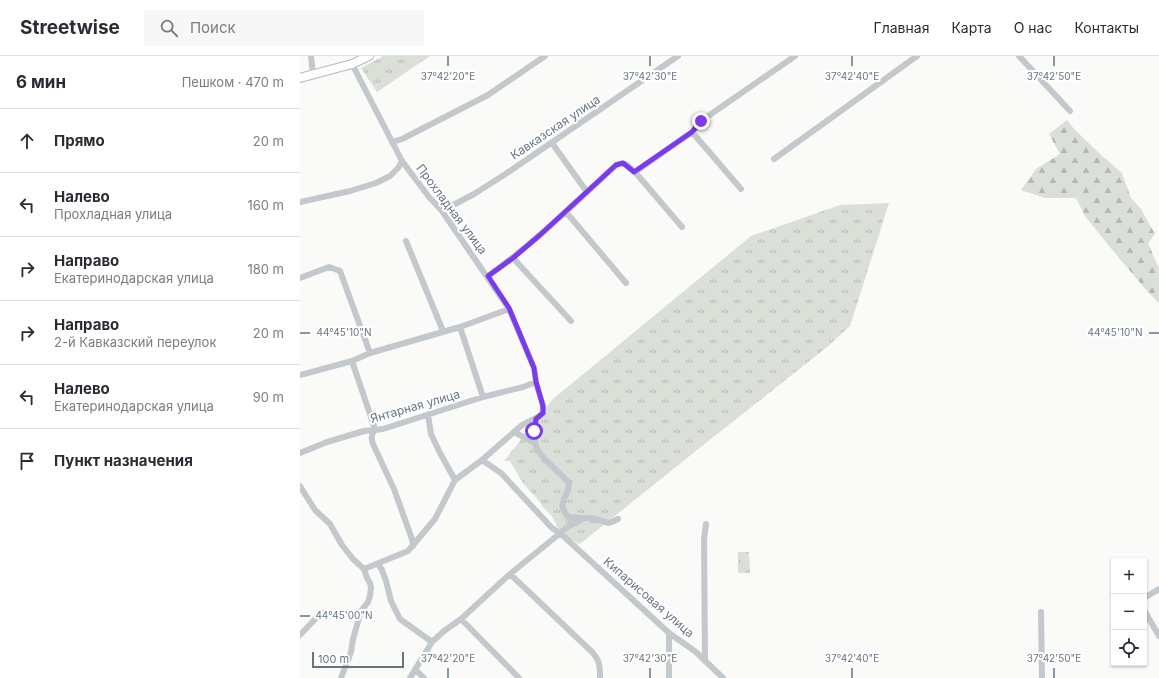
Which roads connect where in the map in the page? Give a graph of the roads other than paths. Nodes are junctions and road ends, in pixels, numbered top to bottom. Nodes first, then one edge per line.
1 (311, 56) edge
2 (369, 56) edge
3 (545, 56) edge
4 (678, 56) edge
5 (796, 56) edge
6 (917, 56) edge
7 (1019, 56) edge
8 (352, 64) junction
9 (313, 75) junction
10 (300, 78) edge
11 (1070, 111) dead end
12 (692, 132) junction
13 (392, 142) junction
14 (552, 143) junction
15 (774, 159) dead end
16 (402, 160) junction
17 (634, 172) junction
18 (741, 189) dead end
19 (587, 192) junction
20 (300, 202) edge
21 (442, 211) junction
22 (566, 212) junction
23 (682, 227) dead end
24 (406, 241) dead end
25 (513, 258) junction
26 (488, 276) junction
27 (300, 278) edge
28 (626, 284) dead end
29 (509, 308) junction
30 (571, 321) dead end
31 (460, 327) junction
32 (443, 331) junction
33 (370, 353) junction
34 (352, 360) junction
35 (300, 375) edge
36 (536, 382) junction
37 (483, 397) junction
38 (428, 415) junction
39 (536, 419) junction
40 (375, 430) junction
41 (514, 432) junction
42 (535, 443) junction
43 (300, 453) edge
44 (482, 460) junction
45 (455, 480) junction
46 (300, 486) edge
47 (568, 517) junction
48 (584, 518) junction
49 (618, 519) dead end
50 (706, 524) dead end
51 (569, 526) junction
52 (560, 533) junction
53 (413, 546) junction
54 (378, 564) junction
55 (364, 569) junction
56 (510, 574) junction
57 (1159, 589) edge
58 (1147, 596) edge
59 (320, 612) dead end
60 (1040, 612) dead end
61 (1147, 615) edge
62 (461, 619) junction
63 (669, 633) junction
64 (300, 634) edge
65 (1159, 636) edge
66 (432, 642) junction
67 (705, 661) junction
68 (415, 669) junction
69 (341, 678) edge
70 (410, 678) edge
71 (424, 678) edge
72 (520, 678) edge
73 (600, 678) edge
74 (669, 678) edge
75 (723, 678) edge
76 (1042, 678) edge

1 - 9 street
2 - 8 main road
3 - 13 street
4 - 14 street, Кавказская улица
5 - 12 street
6 - 15 street
7 - 11 street
8 - 9 main road
8 - 13 street, Прохладная улица
9 - 10 main road
12 - 17 street
12 - 18 street
13 - 16 street, Прохладная улица
14 - 19 street
14 - 21 street, Кавказская улица
16 - 20 street
16 - 21 street, Прохладная улица
17 - 19 street
17 - 23 street
19 - 22 street
21 - 26 street, Прохладная улица
22 - 25 street
22 - 28 street
24 - 32 street
25 - 26 street
25 - 30 street
26 - 29 street, Прохладная улица
27 - 33 street
29 - 31 street
29 - 36 street, Прохладная улица
31 - 32 street
31 - 37 street
32 - 33 street
33 - 34 street
34 - 35 street
34 - 40 street
36 - 37 street, Янтарная улица
36 - 39 street, Прохладная улица
37 - 38 street, Янтарная улица
38 - 40 street, Янтарная улица
38 - 45 street
39 - 41 street
39 - 42 street
40 - 43 street, Янтарная улица
40 - 53 street
41 - 42 street
41 - 44 street
42 - 47 street
44 - 45 street
44 - 52 street, Кипарисовая улица
45 - 53 street
46 - 55 street
47 - 48 street
47 - 51 street
48 - 49 street
48 - 51 street
50 - 67 street
51 - 52 street
52 - 56 street
52 - 63 street, Кипарисовая улица
53 - 54 street
54 - 55 street
54 - 66 street
55 - 69 street
56 - 62 street
56 - 73 street
57 - 58 street
59 - 64 street
60 - 76 street
61 - 65 street
62 - 66 street
62 - 72 street
63 - 67 street, Кипарисовая улица
63 - 74 street
66 - 68 street
67 - 75 street, Кипарисовая улица
68 - 70 street
68 - 71 street

